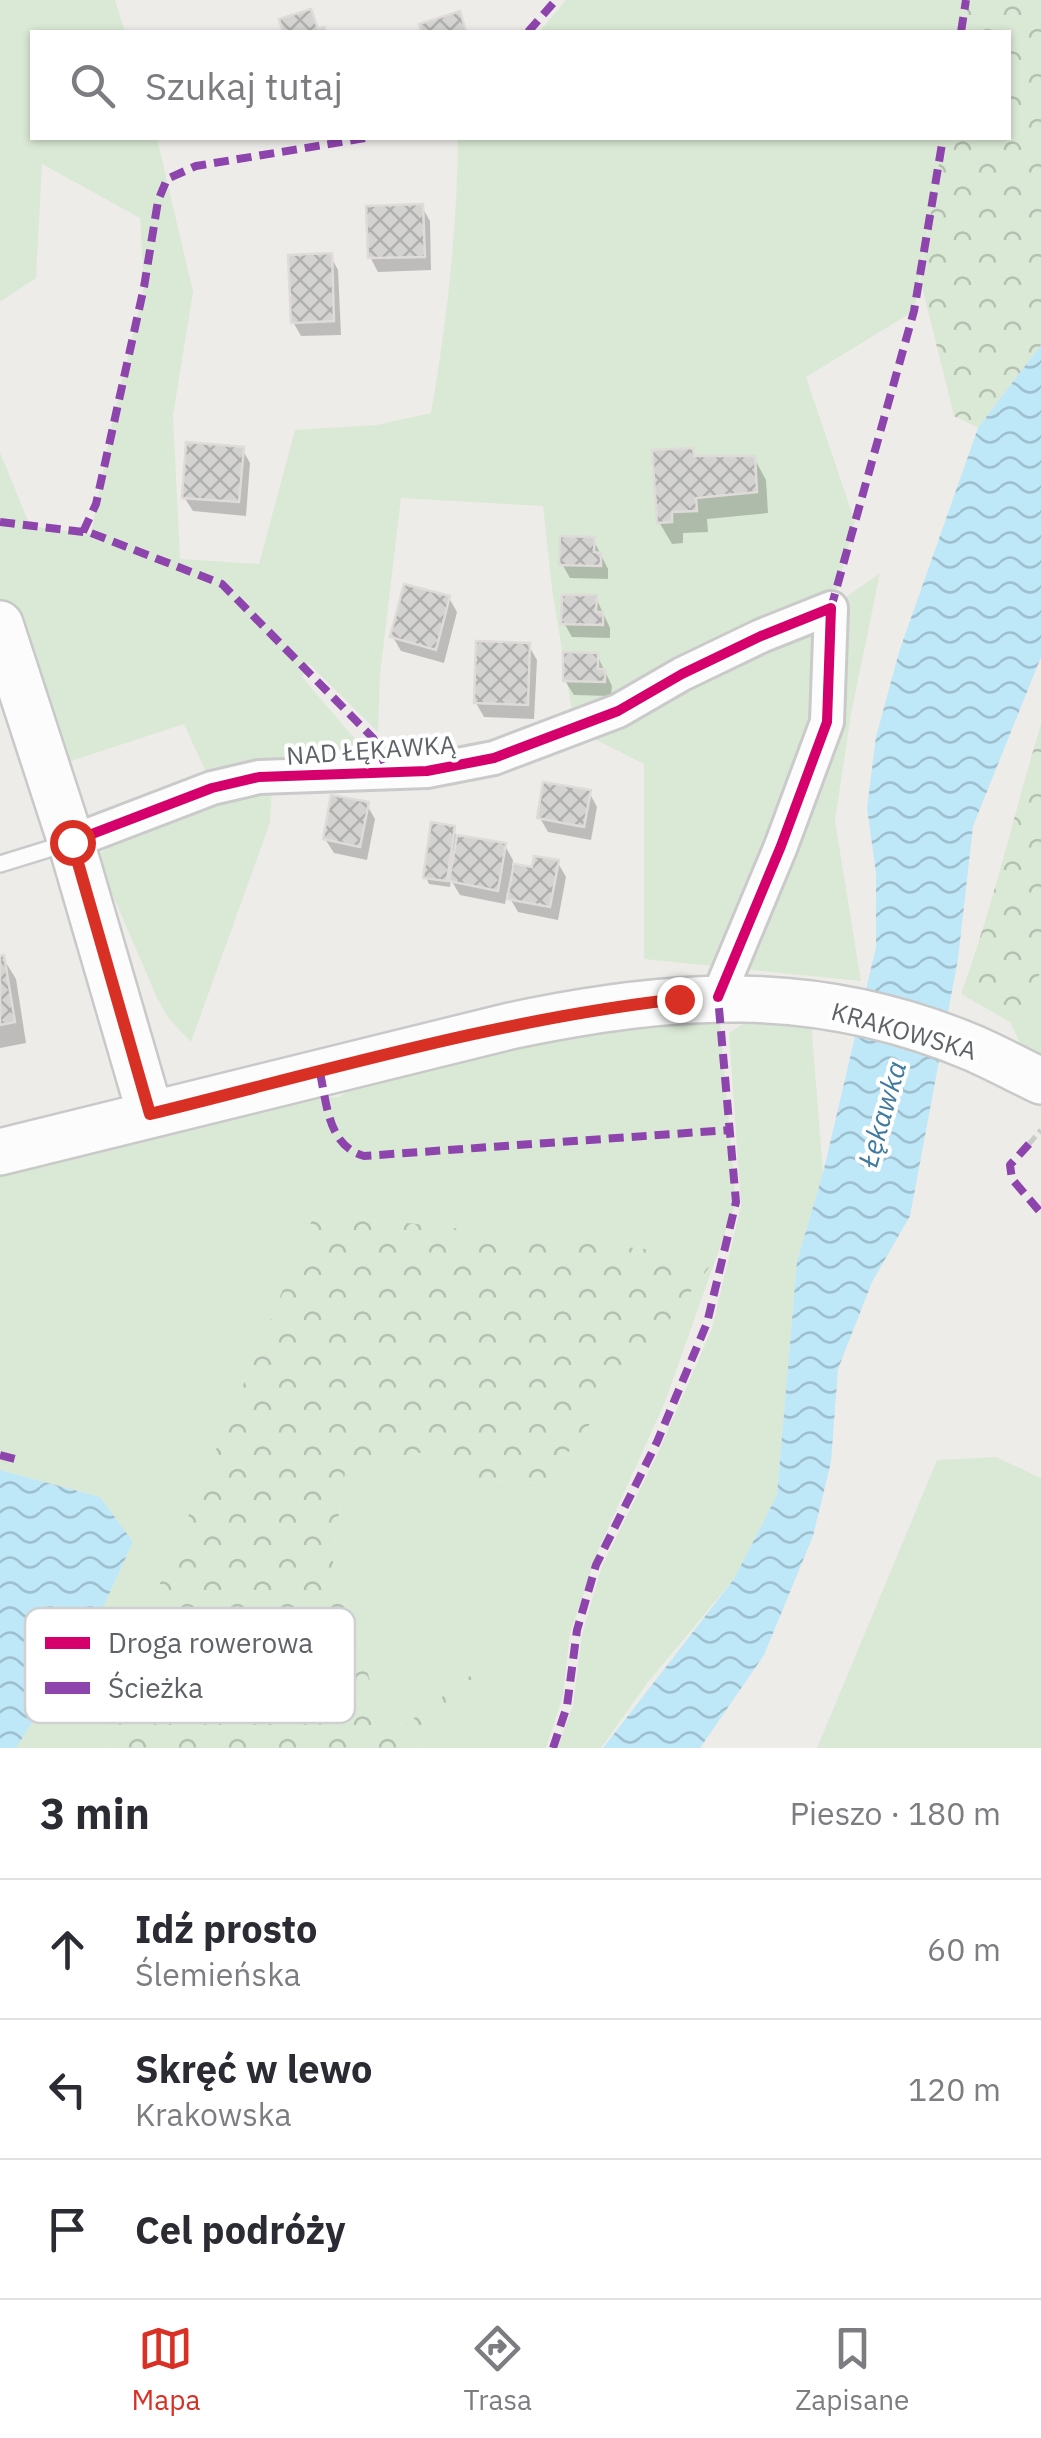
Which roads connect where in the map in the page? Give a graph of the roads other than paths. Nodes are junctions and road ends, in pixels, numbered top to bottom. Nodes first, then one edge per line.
1 (0, 624) edge
2 (761, 636) junction
3 (827, 722) junction
4 (72, 842) junction
5 (0, 864) edge
6 (736, 998) junction
7 (1041, 1081) edge
8 (150, 1114) junction
9 (0, 1152) edge

1 - 4 main road
2 - 3 street
2 - 3 street, NAD ŁĘKAWKĄ
2 - 4 street, NAD ŁĘKAWKĄ
3 - 6 street
4 - 5 lane
4 - 8 main road
6 - 7 main road, KRAKOWSKA
6 - 8 main road, KRAKOWSKA
8 - 9 main road, KRAKOWSKA

